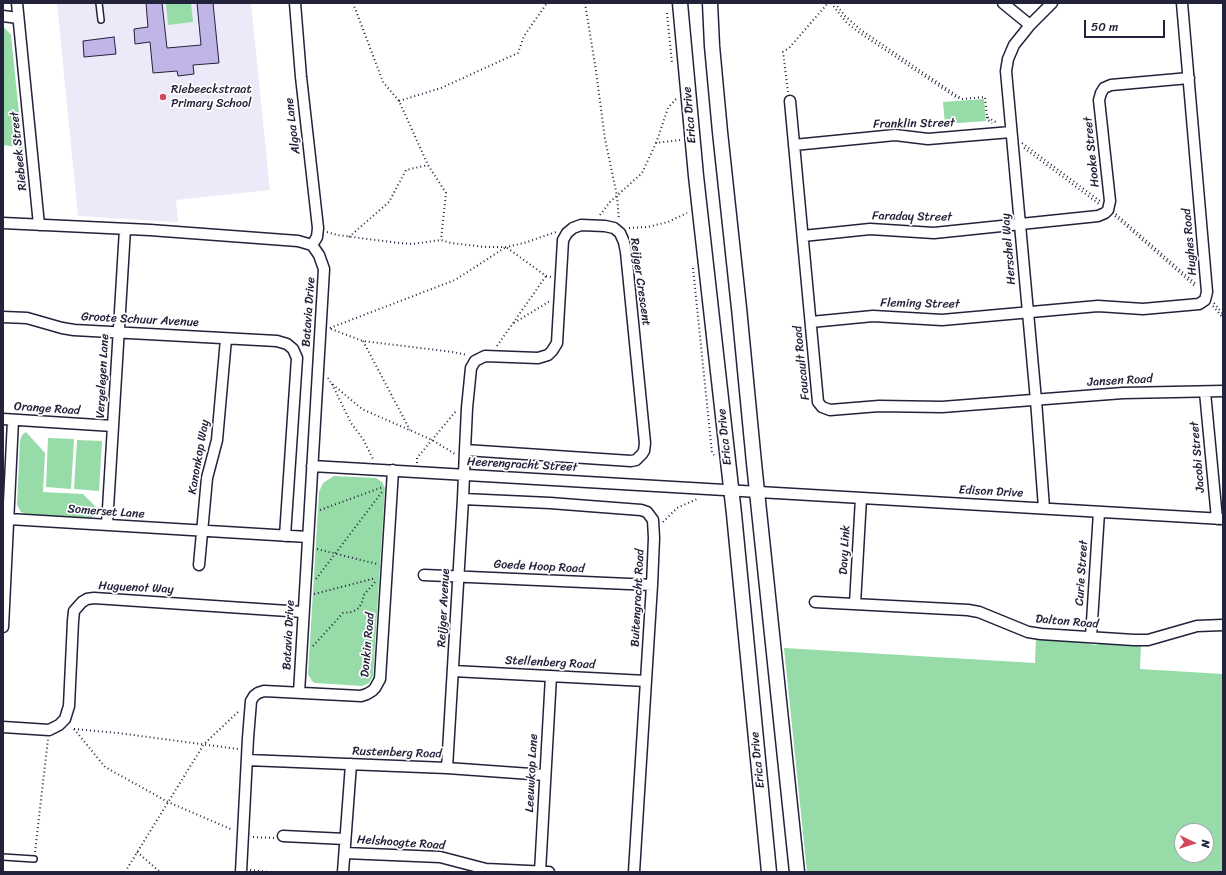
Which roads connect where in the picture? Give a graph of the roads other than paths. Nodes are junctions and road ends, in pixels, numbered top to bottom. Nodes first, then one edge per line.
1 (17, 3) edge
2 (100, 3) edge
3 (295, 3) edge
4 (680, 3) edge
5 (710, 3) edge
6 (1003, 3) edge
7 (1052, 3) edge
8 (1182, 3) edge
9 (3, 16) edge
10 (18, 18) junction
11 (100, 20) dead end
12 (1030, 25) junction
13 (1189, 78) junction
14 (790, 101) road end
15 (1011, 132) junction
16 (794, 145) junction
17 (3, 223) edge
18 (39, 225) junction
19 (1020, 225) junction
20 (125, 229) junction
21 (803, 236) junction
22 (312, 245) junction
23 (1028, 312) junction
24 (3, 317) edge
25 (811, 322) junction
26 (119, 331) junction
27 (226, 339) junction
28 (277, 341) joint
29 (1223, 391) edge
30 (1205, 392) junction
31 (1036, 400) junction
32 (8, 419) edge
33 (113, 426) junction
34 (465, 453) junction
35 (312, 466) junction
36 (393, 470) junction
37 (464, 474) junction
38 (731, 490) junction
39 (757, 492) junction
40 (861, 498) junction
41 (463, 499) junction
42 (1044, 508) junction
43 (1099, 512) junction
44 (9, 519) junction
45 (1220, 519) edge
46 (108, 524) junction
47 (202, 531) junction
48 (285, 536) junction
49 (308, 537) junction
50 (199, 565) dead end
51 (424, 575) dead end
52 (459, 576) junction
53 (652, 585) junction
54 (815, 602) dead end
55 (855, 604) junction
56 (303, 612) junction
57 (3, 613) edge
58 (1223, 625) edge
59 (3, 627) edge
60 (1091, 637) junction
61 (453, 671) junction
62 (551, 676) junction
63 (646, 681) junction
64 (299, 693) junction
65 (3, 727) edge
66 (247, 755) junction
67 (351, 764) junction
68 (447, 768) junction
69 (545, 775) junction
70 (283, 836) road end
71 (345, 839) junction
72 (344, 853) junction
73 (3, 856) edge
74 (34, 860) road end
75 (241, 871) edge
76 (343, 872) edge
77 (543, 872) edge
78 (634, 872) edge
79 (769, 872) edge
80 (797, 872) edge

1 - 10 street, Riebeek Street
2 - 11 lane
3 - 22 street, Algoa Lane
4 - 38 main road, Erica Drive
5 - 39 main road
6 - 12 street
7 - 12 street, Herschel Way
8 - 13 street, Hughes Road
9 - 10 street
10 - 18 street, Riebeek Street
12 - 15 street, Herschel Way
13 - 19 street, Hooke Street
13 - 23 street, Hughes Road
14 - 16 street, Foucault Road
15 - 16 street, Franklin Street
15 - 19 street, Herschel Way
16 - 21 street, Foucault Road
17 - 18 street
18 - 20 street
19 - 21 street, Faraday Street
19 - 23 street, Herschel Way
20 - 22 street
20 - 26 street, Vergelegen Lane
21 - 25 street, Foucault Road
22 - 35 street, Batavia Drive
23 - 25 street, Fleming Street
23 - 31 street, Herschel Way
24 - 26 street, Groote Schuur Avenue
25 - 31 street, Foucault Road
26 - 27 street, Groote Schuur Avenue
26 - 33 street, Vergelegen Lane
27 - 28 street, Groote Schuur Avenue
27 - 47 street, Kanonkop Way
28 - 48 street, Batavia Drive
29 - 30 street
30 - 31 street, Jansen Road
30 - 45 street, Jacobi Street
31 - 42 street, Herschel Way
32 - 33 street, Orange Road
32 - 44 street
33 - 46 street, Vergelegen Lane
34 - 34 street, Reijger Crescent
34 - 37 street, Reijger Avenue
35 - 36 street, Heerengracht Street
35 - 49 street, Batavia Drive
36 - 37 street, Heerengracht Street
36 - 64 street, Donkin Road
37 - 38 street, Heerengracht Street
37 - 41 street, Reijger Avenue
38 - 39 street, Heerengracht Street
38 - 79 main road, Erica Drive
39 - 40 street, Edison Drive
39 - 80 main road
40 - 42 street, Edison Drive
40 - 55 street, Davy Link
41 - 52 street, Reijger Avenue
41 - 53 street, Buitengracht Road
42 - 43 street, Edison Drive
43 - 45 street, Edison Drive
43 - 60 street, Curie Street
44 - 46 street, Somerset Lane
44 - 57 street
46 - 47 street, Somerset Lane
47 - 48 street, Somerset Lane
47 - 50 street
48 - 49 street, Somerset Lane
49 - 56 street, Batavia Drive
51 - 52 street, Goede Hoop Road
52 - 53 street, Goede Hoop Road
52 - 61 street, Reijger Avenue
53 - 63 street, Buitengracht Road
54 - 55 street, Dalton Road
55 - 60 street, Dalton Road
56 - 64 street, Batavia Drive
56 - 65 street, Huguenot Way
57 - 59 street
58 - 60 street, Dalton Road
61 - 62 street, Stellenberg Road
61 - 68 street, Reijger Avenue
62 - 63 street, Stellenberg Road
62 - 69 street, Leeuwkop Lane
63 - 78 street, Buitengracht Road
64 - 66 street, Donkin Road
66 - 67 street, Rustenberg Road
66 - 75 street
67 - 68 street, Rustenberg Road
67 - 71 street
68 - 69 street, Rustenberg Road
69 - 77 street, Leeuwkop Lane
70 - 71 street
71 - 72 street
72 - 76 street
72 - 77 street, Helshoogte Road
73 - 74 lane

